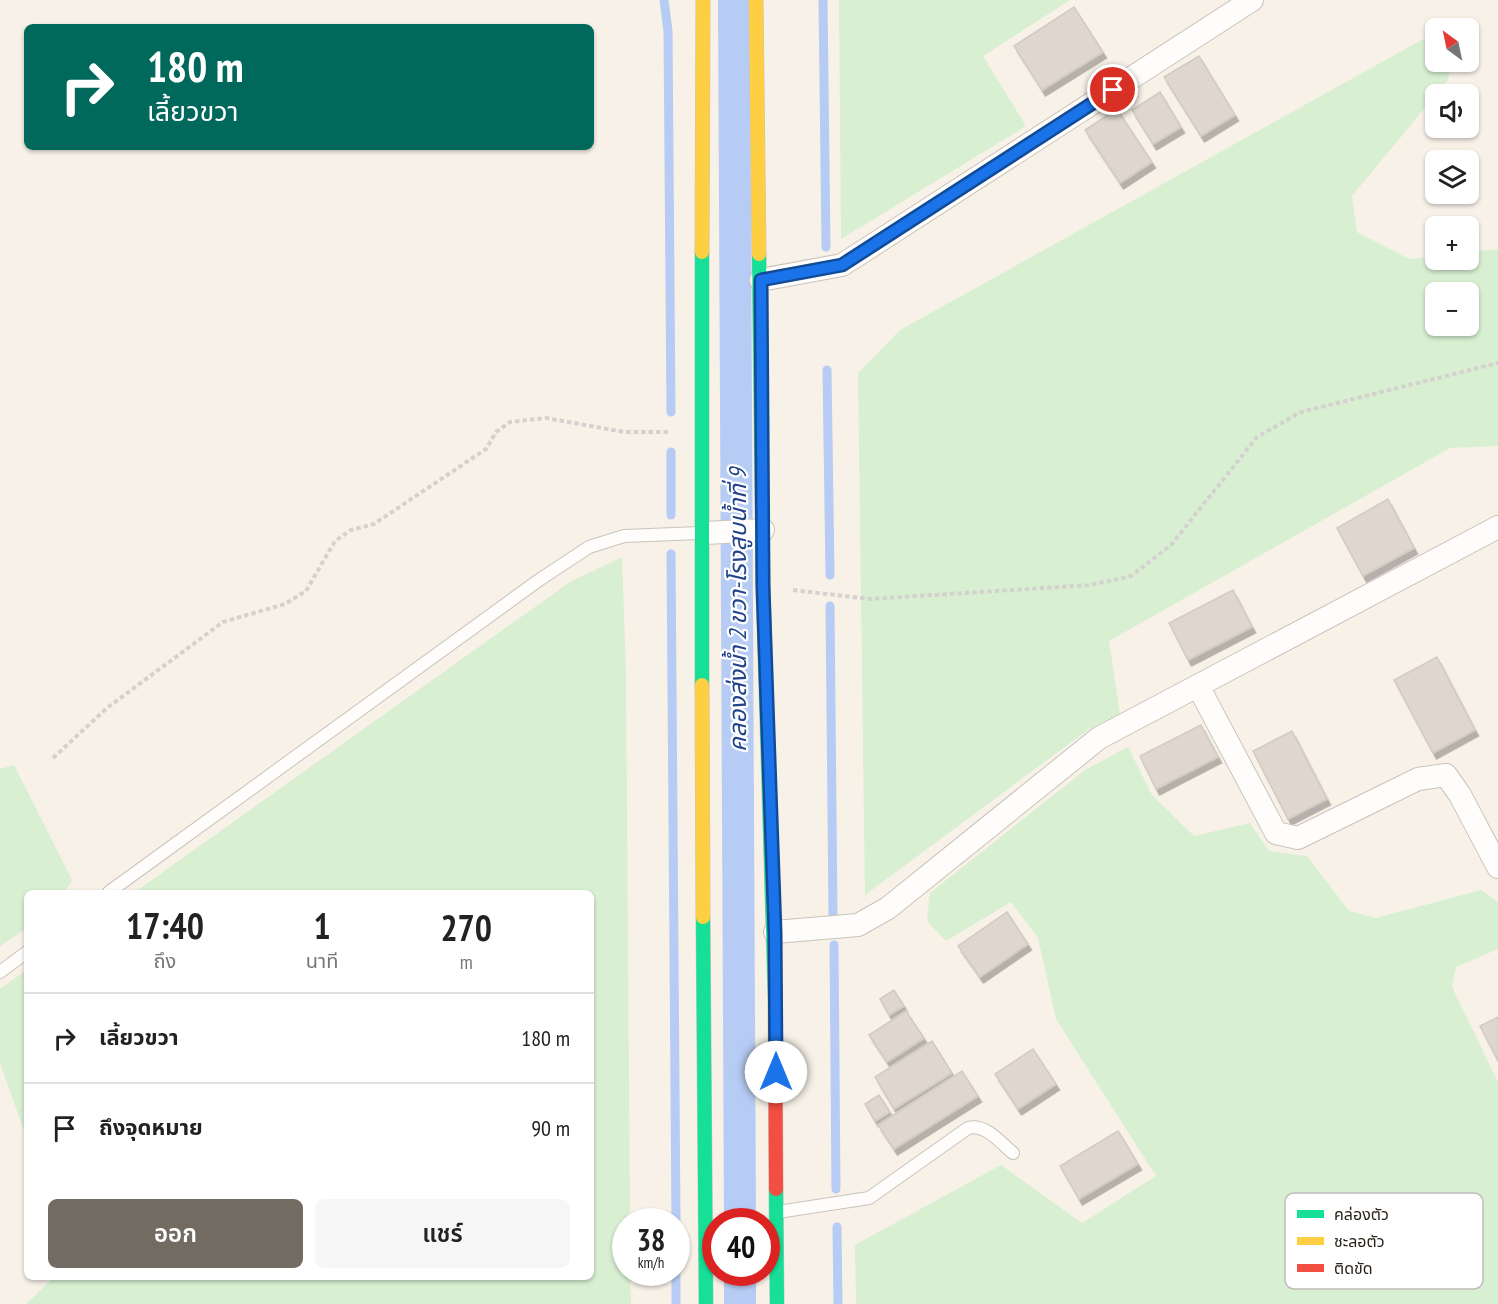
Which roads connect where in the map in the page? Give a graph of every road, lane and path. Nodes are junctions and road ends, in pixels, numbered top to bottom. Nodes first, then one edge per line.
1 (703, 0) edge
2 (756, 0) edge
3 (1252, 0) edge
4 (761, 280) junction
5 (1498, 363) edge
6 (702, 431) junction
7 (1498, 527) edge
8 (754, 530) junction
9 (703, 533) junction
10 (763, 587) junction
11 (1198, 686) junction
12 (52, 758) dead end
13 (1498, 867) edge
14 (112, 890) edge
15 (775, 933) junction
16 (24, 954) edge
17 (0, 972) edge
18 (1013, 1153) dead end
19 (777, 1208) edge
20 (780, 1213) edge
21 (777, 1286) edge
22 (706, 1304) edge
23 (777, 1304) edge

1 - 6 street
2 - 4 street
3 - 4 street
4 - 8 street
5 - 10 path
6 - 9 street
6 - 12 path
7 - 11 street
8 - 9 street
8 - 10 street
9 - 14 lane
9 - 22 street
10 - 15 street
11 - 13 street
11 - 15 street
15 - 19 street
16 - 17 lane
18 - 20 lane
21 - 23 street

